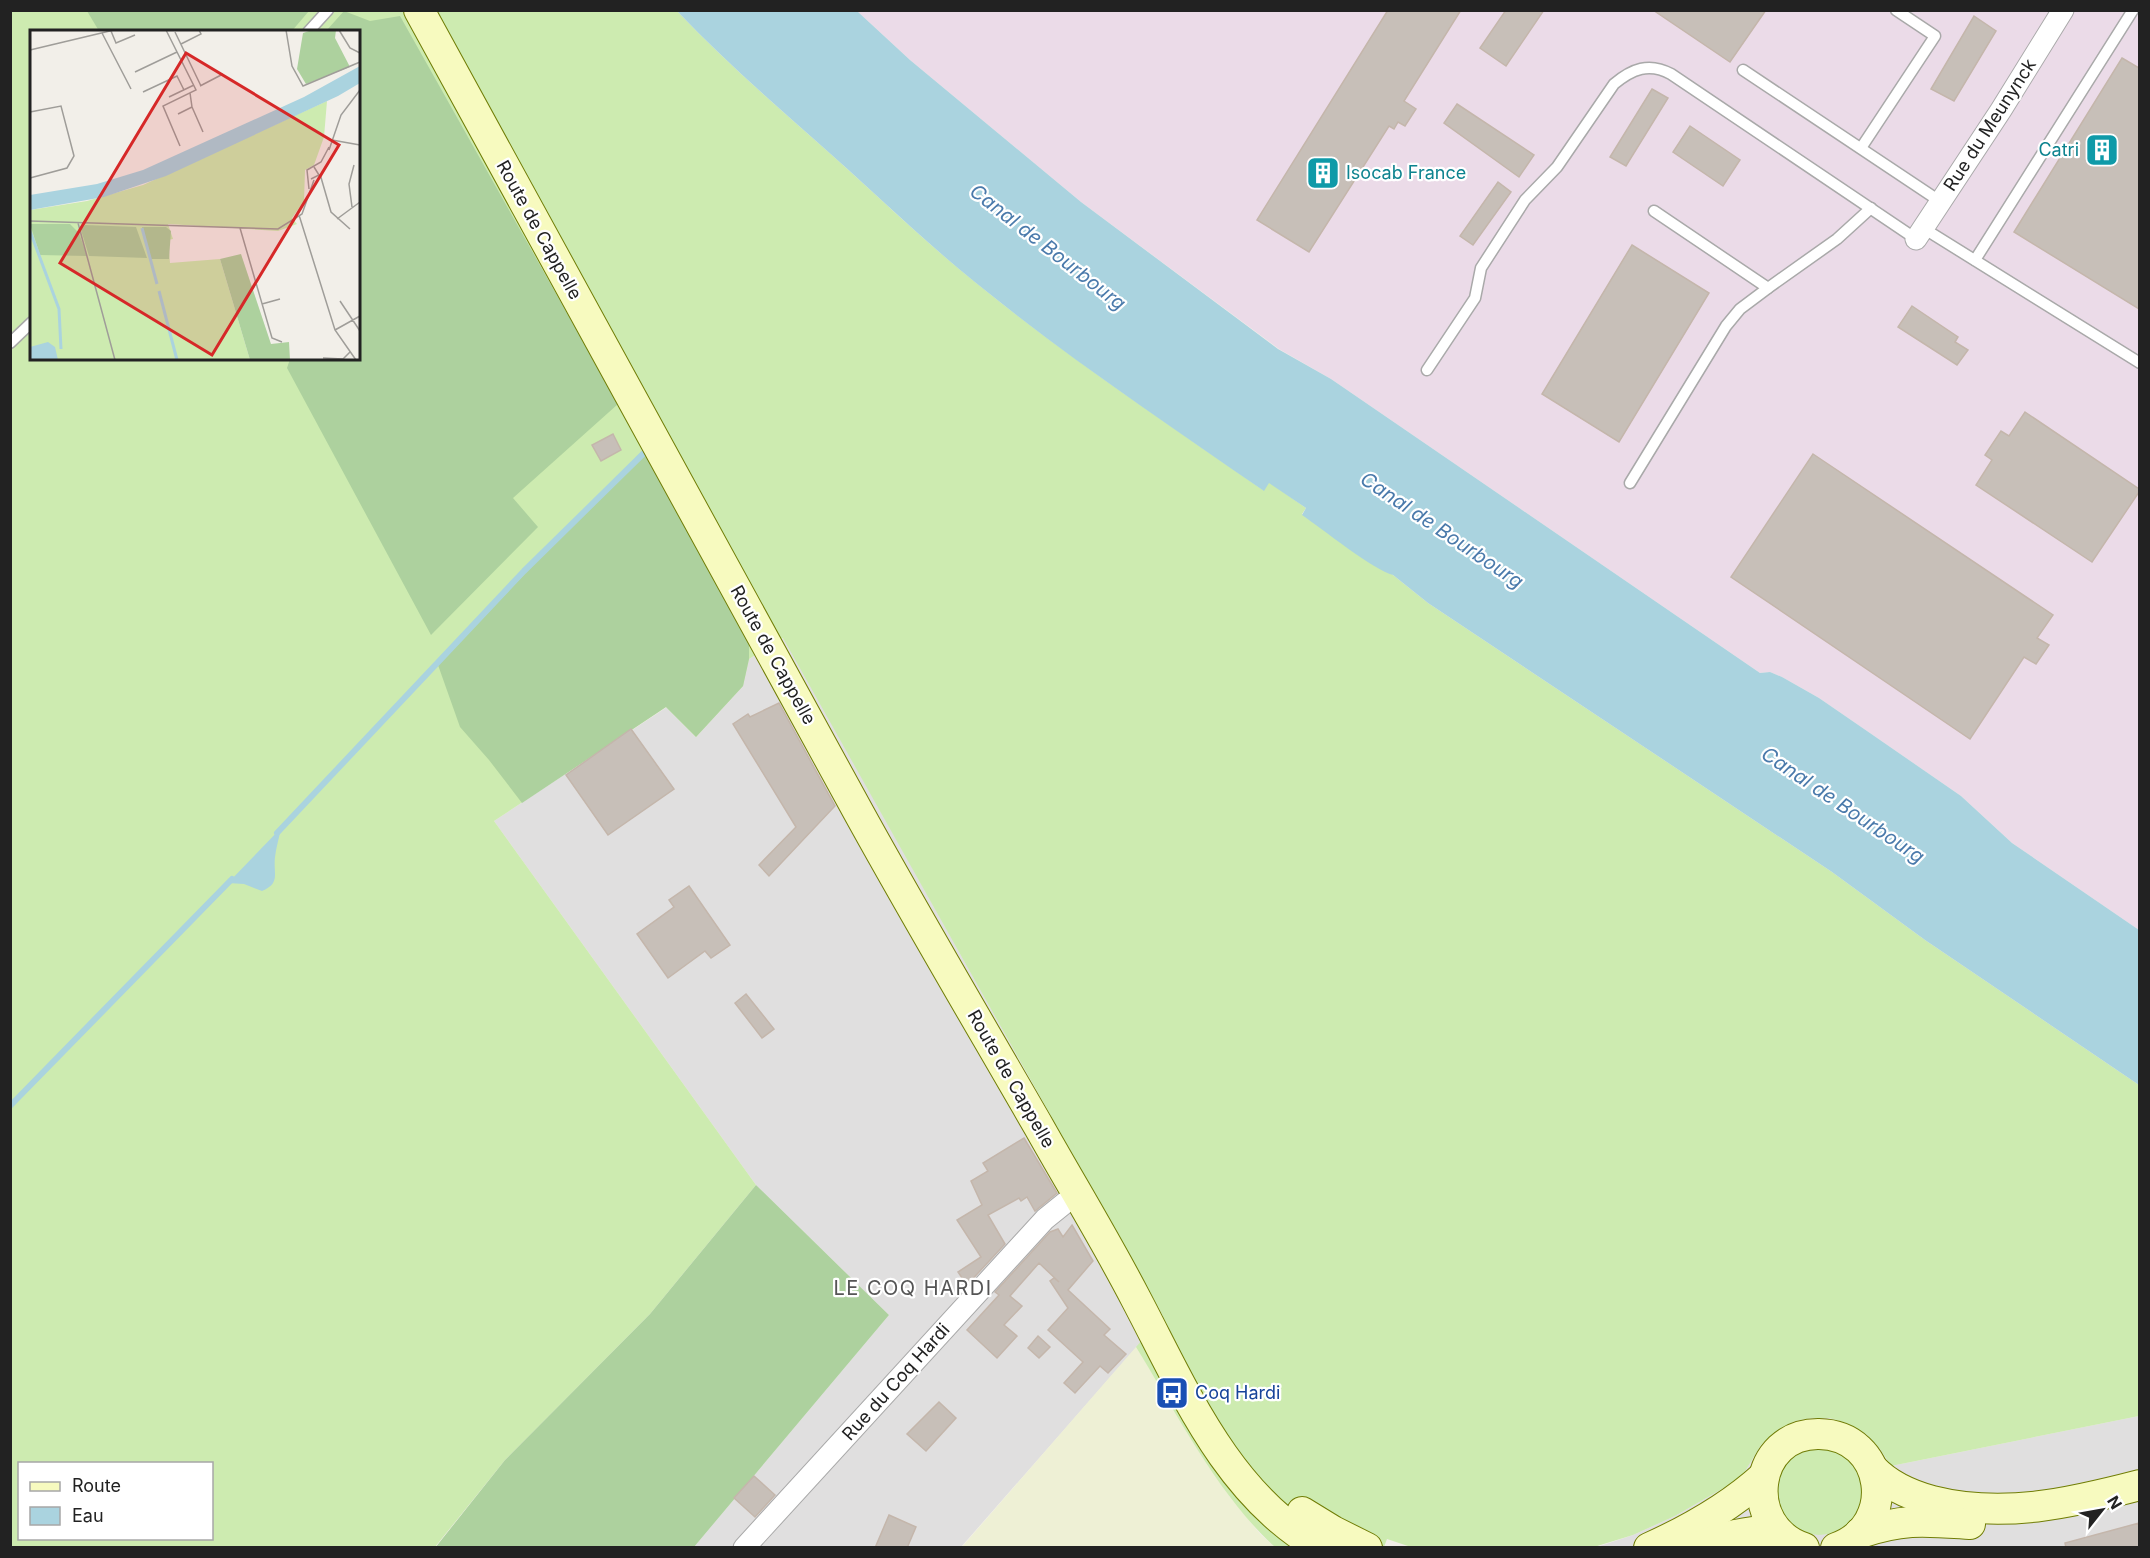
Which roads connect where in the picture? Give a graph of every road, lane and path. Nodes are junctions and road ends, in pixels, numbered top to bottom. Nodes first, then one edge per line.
1 (327, 10) edge
2 (419, 10) edge
3 (1896, 10) edge
4 (2063, 10) edge
5 (2133, 10) edge
6 (310, 30) edge
7 (1743, 69) dead end
8 (1861, 148) junction
9 (1941, 202) junction
10 (1872, 208) junction
11 (1654, 212) dead end
12 (1920, 233) junction
13 (1975, 260) junction
14 (1768, 288) junction
15 (30, 324) edge
16 (10, 344) edge
17 (2139, 363) edge
18 (1427, 370) dead end
19 (1630, 483) dead end
20 (1076, 1194) junction
21 (1873, 1469) junction
22 (1764, 1476) junction
23 (2139, 1485) edge
24 (2089, 1498) junction
25 (1290, 1515) junction
26 (1848, 1542) edge
27 (1794, 1543) edge
28 (744, 1548) edge
29 (1321, 1548) edge
30 (1367, 1548) edge
31 (1649, 1548) edge
32 (1696, 1548) edge

1 - 6 lane
2 - 20 main road, Route de Cappelle
3 - 8 lane
4 - 9 street, Rue du Meunynck
5 - 13 lane
7 - 8 lane
8 - 9 lane
9 - 12 street, Rue du Meunynck
10 - 12 lane
10 - 14 lane
10 - 18 lane
11 - 14 lane
12 - 13 lane
13 - 17 lane
14 - 19 lane
15 - 16 lane
20 - 25 main road, Route de Cappelle
20 - 28 street, Rue du Coq Hardi
21 - 22 main road
21 - 24 main road
21 - 26 main road
22 - 27 main road
22 - 31 main road
23 - 24 main road
24 - 26 main road
25 - 29 main road
25 - 30 main road
27 - 32 main road

